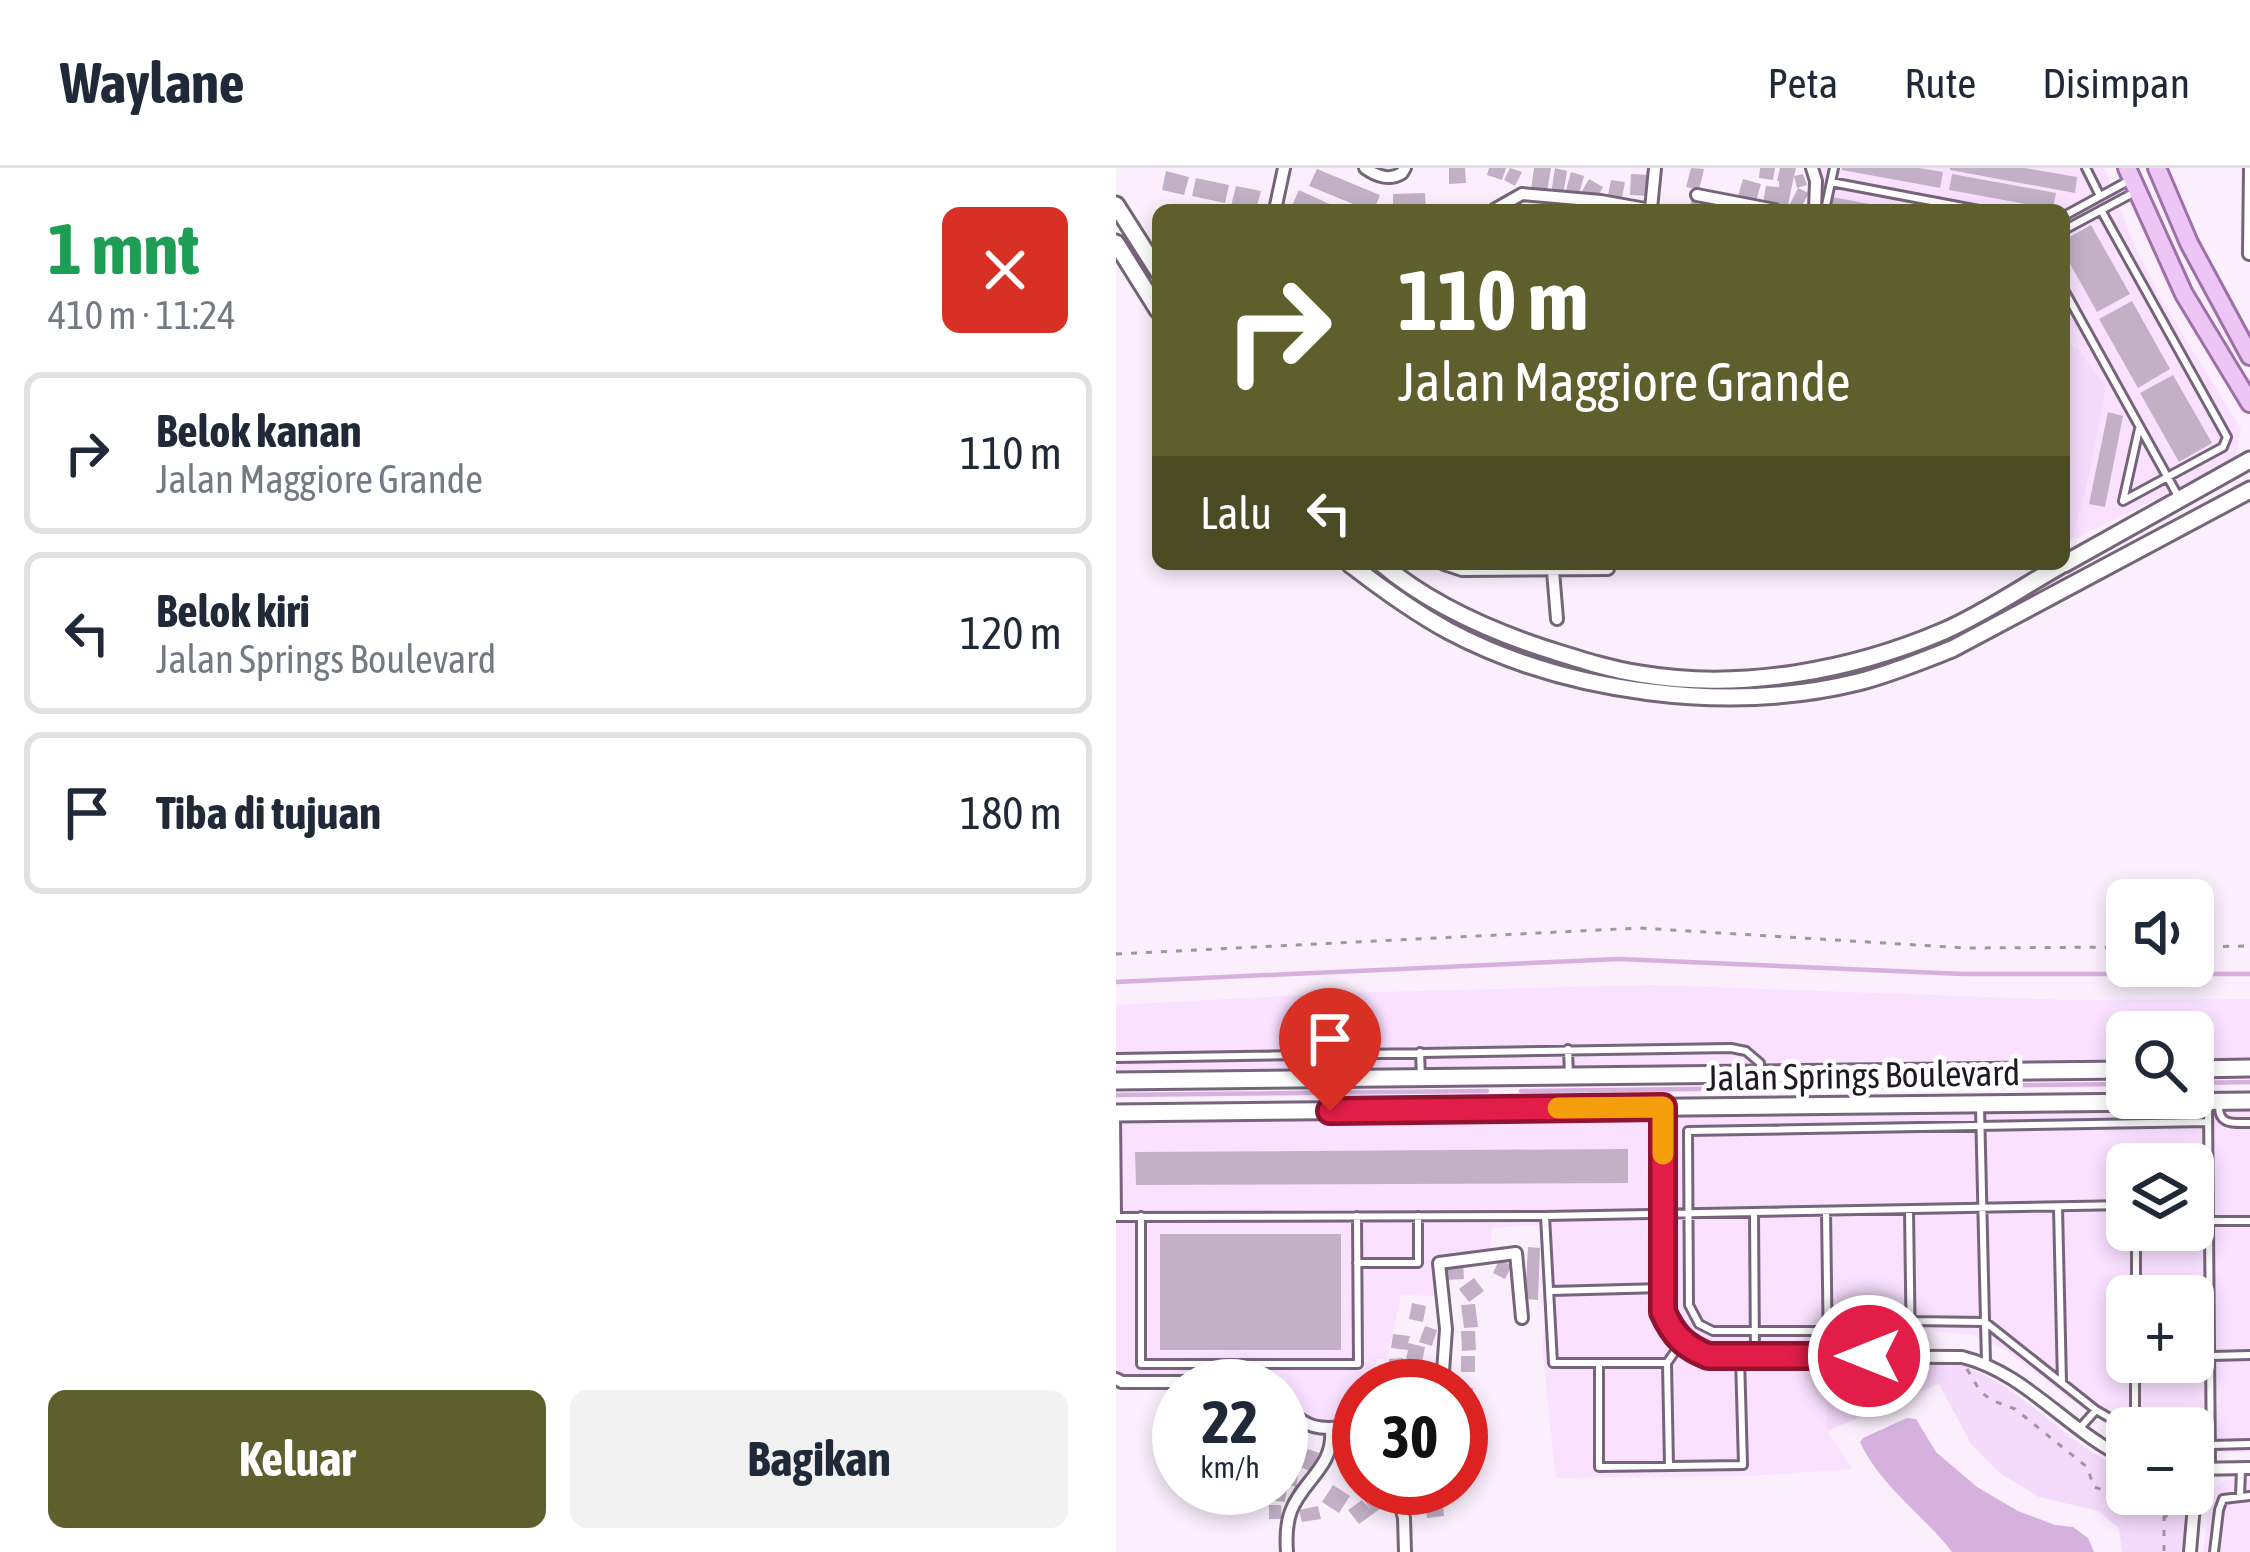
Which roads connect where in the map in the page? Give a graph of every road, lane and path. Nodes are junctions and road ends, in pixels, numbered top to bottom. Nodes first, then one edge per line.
1 (1284, 168) edge
2 (1365, 168) edge
3 (1405, 168) edge
4 (1655, 168) edge
5 (1812, 168) edge
6 (1834, 168) edge
7 (2086, 168) edge
8 (2157, 168) edge
9 (2249, 169) edge
10 (2131, 180) edge
11 (1831, 182) junction
12 (1697, 195) dead end
13 (2100, 196) junction
14 (1276, 204) edge
15 (1504, 204) edge
16 (1608, 204) edge
17 (1651, 204) edge
18 (1743, 204) edge
19 (1814, 204) edge
20 (1826, 204) edge
21 (1946, 204) edge
22 (1116, 205) edge
23 (2101, 210) junction
24 (2070, 213) edge
25 (2070, 227) edge
26 (1116, 243) edge
27 (2249, 254) edge
28 (1152, 262) edge
29 (1152, 300) edge
30 (2070, 301) edge
31 (2250, 356) edge
32 (2250, 403) edge
33 (2139, 426) junction
34 (2250, 460) edge
35 (2168, 477) junction
36 (2250, 490) edge
37 (2180, 499) junction
38 (2070, 561) edge
39 (1358, 570) edge
40 (1389, 570) edge
41 (1462, 570) edge
42 (1571, 570) edge
43 (2053, 570) edge
44 (1553, 571) junction
45 (2001, 598) junction
46 (2012, 617) junction
47 (1557, 620) dead end
48 (2250, 946) edge
49 (2106, 947) edge
50 (2214, 947) edge
51 (1116, 954) edge
52 (1568, 1048) junction
53 (1420, 1052) junction
54 (1116, 1058) edge
55 (1760, 1069) junction
56 (2214, 1069) edge
57 (2250, 1069) edge
58 (2106, 1070) edge
59 (1569, 1078) junction
60 (1421, 1079) junction
61 (1503, 1079) junction
62 (1116, 1082) edge
63 (2106, 1101) edge
64 (2214, 1101) edge
65 (2250, 1101) edge
66 (1980, 1103) junction
67 (2214, 1104) edge
68 (1663, 1107) junction
69 (1504, 1108) junction
70 (1116, 1113) edge
71 (2209, 1119) edge
72 (2208, 1122) junction
73 (2250, 1123) edge
74 (1981, 1126) junction
75 (2208, 1143) edge
76 (2106, 1205) edge
77 (2058, 1206) junction
78 (1982, 1207) junction
79 (1909, 1210) junction
80 (1826, 1211) junction
81 (1754, 1213) junction
82 (1663, 1214) junction
83 (1688, 1214) junction
84 (1141, 1216) junction
85 (1357, 1216) junction
86 (1418, 1216) junction
87 (1545, 1216) junction
88 (2214, 1221) edge
89 (2250, 1221) edge
90 (1358, 1263) junction
91 (1663, 1288) junction
92 (1550, 1292) junction
93 (1522, 1318) dead end
94 (1910, 1322) junction
95 (1985, 1322) junction
96 (1754, 1331) junction
97 (1828, 1331) junction
98 (1682, 1342) junction
99 (2250, 1355) edge
100 (1828, 1356) junction
101 (2214, 1356) edge
102 (1740, 1357) junction
103 (1755, 1357) junction
104 (1911, 1357) junction
105 (1962, 1357) junction
106 (1444, 1359) edge
107 (1599, 1363) junction
108 (1666, 1363) junction
109 (1986, 1363) junction
110 (1116, 1379) edge
111 (1152, 1382) edge
112 (2062, 1383) junction
113 (2096, 1411) junction
114 (2106, 1416) edge
115 (1308, 1424) edge
116 (2079, 1429) junction
117 (1331, 1431) joint
118 (2250, 1444) edge
119 (2214, 1445) edge
120 (2106, 1449) edge
121 (1670, 1466) junction
122 (2246, 1468) edge
123 (2214, 1469) edge
124 (2106, 1490) edge
125 (2240, 1496) junction
126 (2250, 1496) edge
127 (1403, 1515) edge
128 (2161, 1515) edge
129 (2167, 1515) edge
130 (2192, 1515) edge
131 (2164, 1519) junction
132 (1287, 1552) edge
133 (1405, 1552) edge
134 (2164, 1552) edge
135 (2190, 1552) edge
136 (2214, 1552) edge

1 - 14 street
2 - 3 street
4 - 17 street
5 - 19 street
6 - 11 lane
7 - 13 lane
8 - 31 main road
9 - 27 street
10 - 13 lane
10 - 23 lane
10 - 32 main road
11 - 20 lane
11 - 21 lane
12 - 18 street
13 - 24 lane
15 - 16 street
22 - 28 main road
23 - 25 lane
23 - 35 lane
26 - 29 main road
30 - 33 lane
33 - 35 lane
33 - 35 lane
34 - 37 main road
35 - 37 lane
36 - 46 main road
37 - 38 main road
39 - 46 main road
40 - 45 main road
41 - 44 street
42 - 44 street
43 - 45 main road
44 - 47 street
45 - 46 main road
48 - 50 path
49 - 51 path
52 - 53 lane
52 - 55 lane
52 - 59 lane
53 - 54 lane
53 - 60 lane
55 - 58 main road, Jalan Springs Boulevard
55 - 59 main road, Jalan Springs Boulevard
56 - 57 main road
59 - 61 main road, Jalan Springs Boulevard
60 - 61 main road, Jalan Springs Boulevard
60 - 62 main road, Jalan Springs Boulevard
61 - 69 main road
63 - 66 main road, Jalan Springs Boulevard
64 - 65 main road, Jalan Springs Boulevard
66 - 68 main road, Jalan Springs Boulevard
66 - 74 lane
67 - 73 lane
68 - 69 main road, Jalan Springs Boulevard
68 - 82 street
69 - 70 main road, Jalan Springs Boulevard
70 - 84 lane
71 - 72 lane
72 - 74 lane
72 - 75 lane
74 - 78 lane
74 - 83 lane
76 - 77 lane
77 - 78 lane
77 - 112 lane
78 - 79 lane
78 - 95 lane
79 - 80 lane
79 - 94 lane
80 - 81 lane
80 - 97 lane
81 - 83 lane
81 - 96 lane
82 - 83 lane
82 - 87 lane
82 - 91 street
83 - 96 lane
84 - 85 lane
84 - 90 lane
85 - 86 lane
85 - 90 lane
86 - 87 lane
86 - 90 lane
87 - 92 lane
88 - 89 lane
91 - 92 lane
91 - 98 street
92 - 107 lane
93 - 106 street
94 - 95 lane
94 - 97 lane
94 - 104 lane
95 - 109 lane
95 - 112 lane
96 - 97 lane
96 - 103 lane
97 - 100 lane
98 - 102 street
98 - 108 lane
99 - 101 lane
100 - 103 street
100 - 104 street
102 - 103 street
102 - 121 lane
104 - 105 street
105 - 109 street
105 - 124 path
107 - 108 lane
107 - 121 lane
108 - 121 lane
109 - 116 street
110 - 111 street
112 - 113 lane
113 - 114 lane
113 - 116 lane
115 - 117 street
116 - 120 street
117 - 132 street
118 - 119 lane
122 - 123 street
122 - 125 lane
125 - 126 lane
125 - 136 lane
127 - 133 street
128 - 131 path
129 - 131 path
130 - 135 street
131 - 134 path

